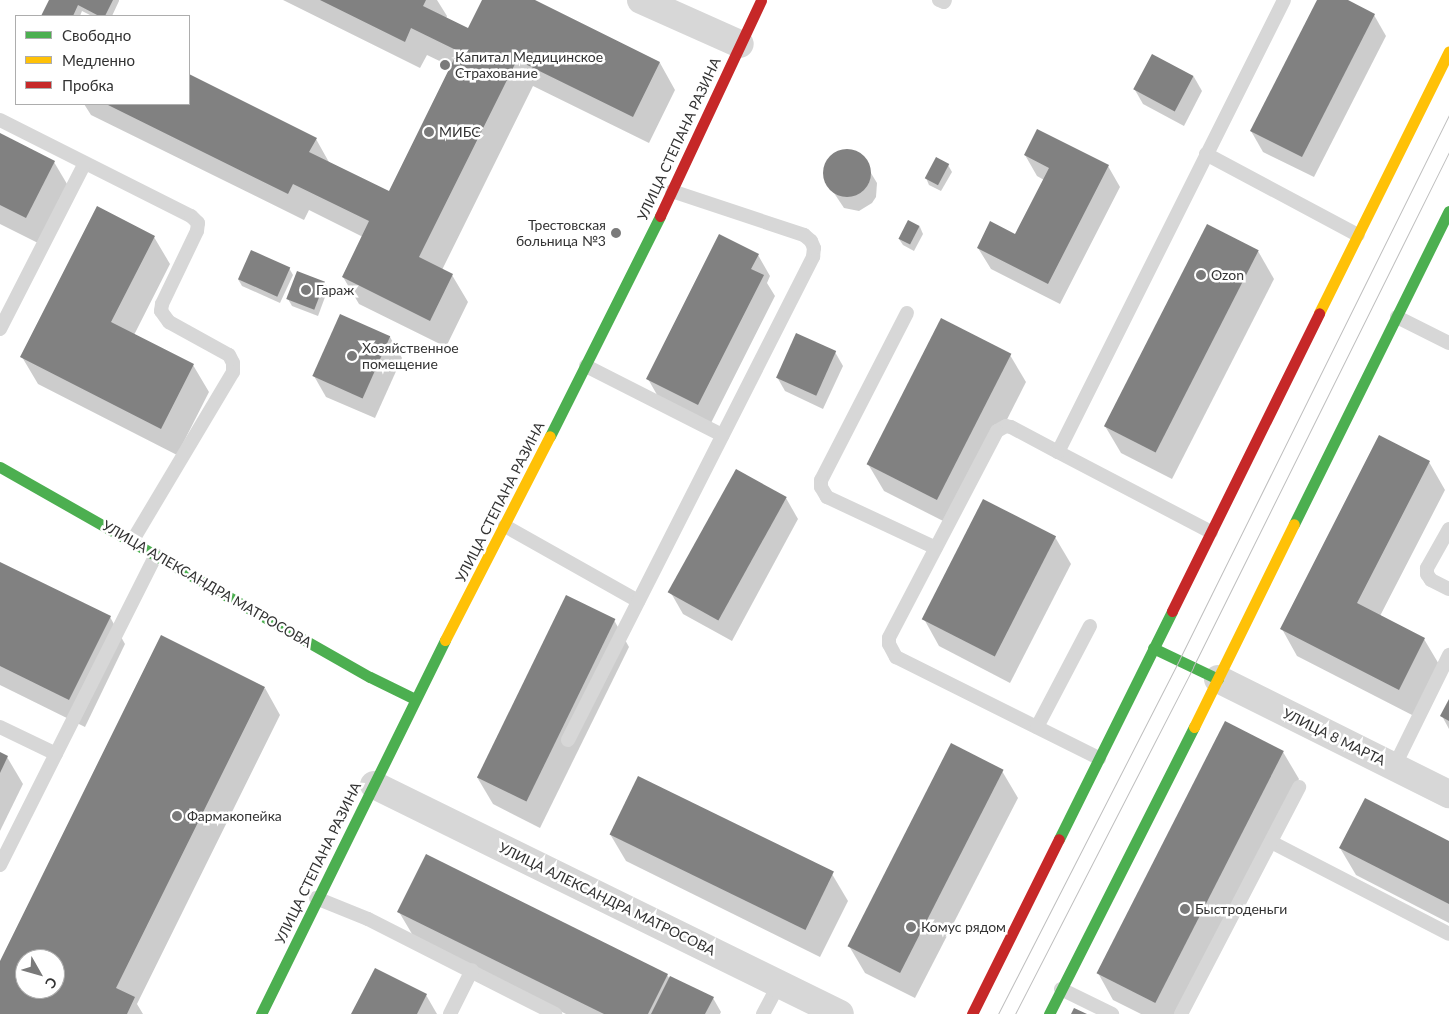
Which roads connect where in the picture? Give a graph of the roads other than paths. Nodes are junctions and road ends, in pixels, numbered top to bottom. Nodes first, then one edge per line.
1 (641, 0) edge
2 (761, 0) edge
3 (939, 0) edge
4 (945, 0) edge
5 (1284, 0) edge
6 (740, 44) junction
7 (1449, 51) edge
8 (0, 120) edge
9 (1206, 154) junction
10 (85, 163) junction
11 (672, 191) junction
12 (1449, 211) edge
13 (1358, 235) junction
14 (907, 313) dead end
15 (1397, 317) junction
16 (0, 330) edge
17 (1449, 343) edge
18 (586, 366) junction
19 (722, 436) junction
20 (1058, 452) junction
21 (0, 467) edge
22 (505, 526) junction
23 (1449, 529) edge
24 (1211, 532) junction
25 (133, 540) junction
26 (936, 548) junction
27 (156, 555) junction
28 (1449, 589) edge
29 (638, 601) junction
30 (1090, 626) dead end
31 (1153, 648) junction
32 (1449, 655) edge
33 (1218, 680) junction
34 (415, 699) junction
35 (0, 727) edge
36 (1037, 727) junction
37 (568, 740) dead end
38 (56, 754) junction
39 (1099, 758) junction
40 (1394, 767) junction
41 (374, 785) junction
42 (1298, 787) dead end
43 (1449, 794) edge
44 (1271, 842) junction
45 (0, 865) edge
46 (316, 898) junction
47 (1449, 934) edge
48 (472, 970) junction
49 (779, 984) junction
50 (1061, 989) junction
51 (260, 1014) edge
52 (450, 1014) edge
53 (555, 1014) edge
54 (763, 1014) edge
55 (840, 1014) edge
56 (972, 1014) edge
57 (1049, 1014) edge
58 (1112, 1014) edge
59 (1181, 1014) edge

1 - 6 street
2 - 6 main road, УЛИЦА СТЕПАНА РАЗИНА
3 - 4 lane
5 - 9 lane
6 - 11 main road, УЛИЦА СТЕПАНА РАЗИНА
7 - 13 main road
8 - 10 lane
9 - 13 lane
9 - 20 lane
10 - 16 lane
10 - 25 lane
11 - 18 main road, УЛИЦА СТЕПАНА РАЗИНА
11 - 19 lane
12 - 15 main road
13 - 24 main road
14 - 26 lane
15 - 17 lane
15 - 33 main road
18 - 19 lane
18 - 22 main road, УЛИЦА СТЕПАНА РАЗИНА
19 - 29 lane
20 - 24 lane
20 - 26 lane
21 - 25 main road, УЛИЦА АЛЕКСАНДРА МАТРОСОВА
22 - 29 lane
22 - 34 main road, УЛИЦА СТЕПАНА РАЗИНА
23 - 28 lane
24 - 31 main road
25 - 27 main road, УЛИЦА АЛЕКСАНДРА МАТРОСОВА
26 - 36 lane
27 - 34 main road, УЛИЦА АЛЕКСАНДРА МАТРОСОВА
27 - 38 lane
29 - 37 lane
30 - 36 lane
31 - 33 main road
31 - 39 main road
32 - 40 lane
33 - 40 street, УЛИЦА 8 МАРТА
33 - 50 main road
34 - 41 main road, УЛИЦА СТЕПАНА РАЗИНА
35 - 38 lane
36 - 39 lane
38 - 45 lane
39 - 56 main road
40 - 43 street, УЛИЦА 8 МАРТА
41 - 46 main road, УЛИЦА СТЕПАНА РАЗИНА
41 - 49 street, УЛИЦА АЛЕКСАНДРА МАТРОСОВА
42 - 44 lane
44 - 47 lane
44 - 59 lane
46 - 48 lane
46 - 51 main road, УЛИЦА СТЕПАНА РАЗИНА
48 - 52 lane
48 - 53 lane
49 - 54 lane
49 - 55 street, УЛИЦА АЛЕКСАНДРА МАТРОСОВА
50 - 57 main road
50 - 58 lane

